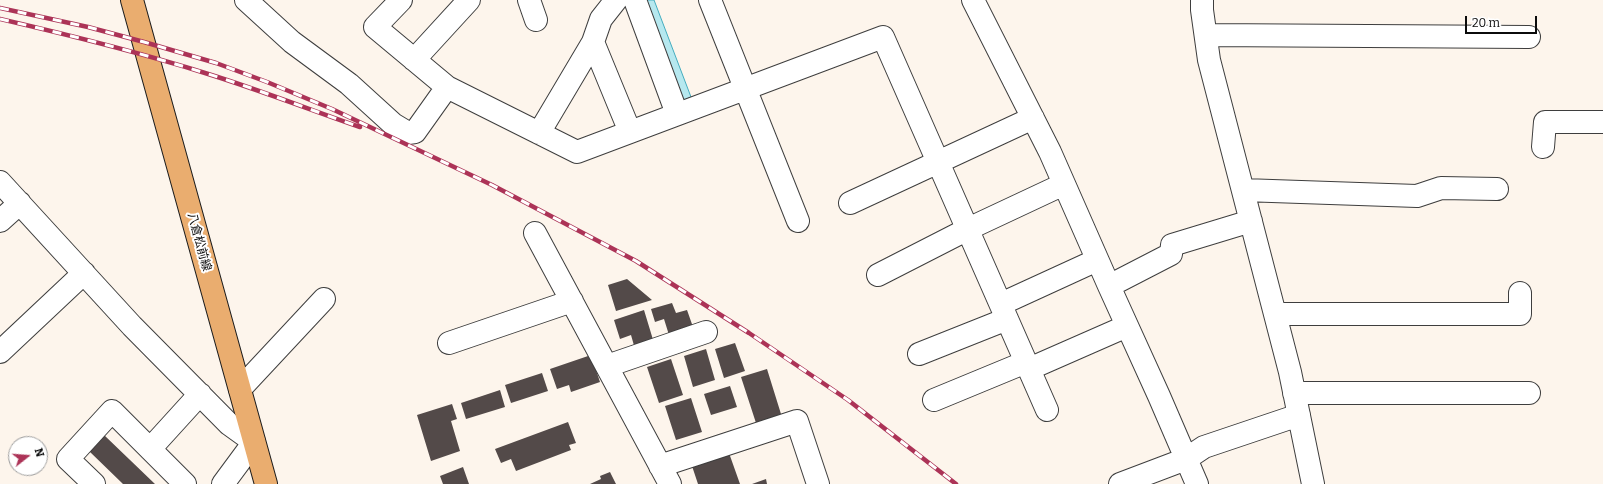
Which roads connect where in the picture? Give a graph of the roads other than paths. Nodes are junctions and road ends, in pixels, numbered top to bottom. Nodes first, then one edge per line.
1 (132, 0) edge
2 (246, 0) edge
3 (401, 0) edge
4 (469, 0) edge
5 (529, 0) edge
6 (616, 0) edge
7 (635, 0) edge
8 (710, 0) edge
9 (973, 0) edge
10 (1202, 0) edge
11 (597, 10) edge
12 (536, 20) dead end
13 (1206, 35) junction
14 (1529, 37) dead end
15 (593, 42) junction
16 (414, 60) junction
17 (447, 87) junction
18 (745, 89) junction
19 (677, 114) junction
20 (1033, 118) junction
21 (1603, 122) edge
22 (630, 132) junction
23 (539, 133) junction
24 (1542, 147) dead end
25 (938, 161) junction
26 (0, 182) edge
27 (1064, 184) junction
28 (1497, 189) dead end
29 (1243, 190) junction
30 (20, 203) junction
31 (850, 203) dead end
32 (0, 221) edge
33 (798, 221) dead end
34 (1251, 221) junction
35 (968, 229) junction
36 (536, 232) dead end
37 (1097, 260) junction
38 (84, 273) junction
39 (878, 275) dead end
40 (1109, 286) junction
41 (1520, 293) dead end
42 (324, 298) dead end
43 (572, 301) junction
44 (1004, 311) junction
45 (1275, 314) junction
46 (1127, 326) junction
47 (706, 332) dead end
48 (449, 343) dead end
49 (0, 352) edge
50 (919, 354) dead end
51 (607, 366) junction
52 (1028, 366) junction
53 (240, 389) junction
54 (1294, 393) junction
55 (1529, 393) dead end
56 (200, 394) junction
57 (934, 400) dead end
58 (1047, 410) dead end
59 (1299, 415) junction
60 (254, 442) junction
61 (150, 449) junction
62 (1186, 459) junction
63 (665, 475) edge
64 (94, 484) edge
65 (185, 484) edge
66 (223, 484) edge
67 (266, 484) edge
68 (818, 484) edge
69 (1120, 484) edge
70 (1197, 484) edge
71 (1313, 484) edge

1 - 53 main road, 八倉松前線
2 - 17 street
3 - 16 street
4 - 16 street
5 - 12 street
6 - 11 street
7 - 19 street
8 - 18 street
9 - 20 street
10 - 13 street
11 - 15 street
13 - 14 street
13 - 29 street
15 - 22 street
15 - 23 street
16 - 17 street
17 - 23 street
18 - 19 street
18 - 25 street
18 - 33 street
19 - 22 street
20 - 25 street
20 - 27 street
21 - 24 street
22 - 23 street
25 - 31 street
25 - 35 street
26 - 30 street
27 - 35 street
27 - 37 street
28 - 29 street
29 - 34 street
30 - 32 street
30 - 38 street
34 - 40 street
34 - 45 street
35 - 39 street
35 - 44 street
36 - 43 street
37 - 40 street
37 - 44 street
38 - 49 street
38 - 56 street
40 - 46 street
41 - 45 street
42 - 53 street
43 - 48 street
43 - 51 street
44 - 50 street
44 - 52 street
45 - 54 street
46 - 52 street
46 - 62 street
47 - 51 street
51 - 63 street
52 - 57 street
52 - 58 street
53 - 60 main road, 八倉松前線
54 - 55 street
54 - 59 street
56 - 60 street
56 - 61 street
59 - 62 street
59 - 71 street
60 - 66 street
60 - 67 main road, 八倉松前線
61 - 64 street
61 - 65 street
62 - 69 street
62 - 70 street
63 - 68 street

